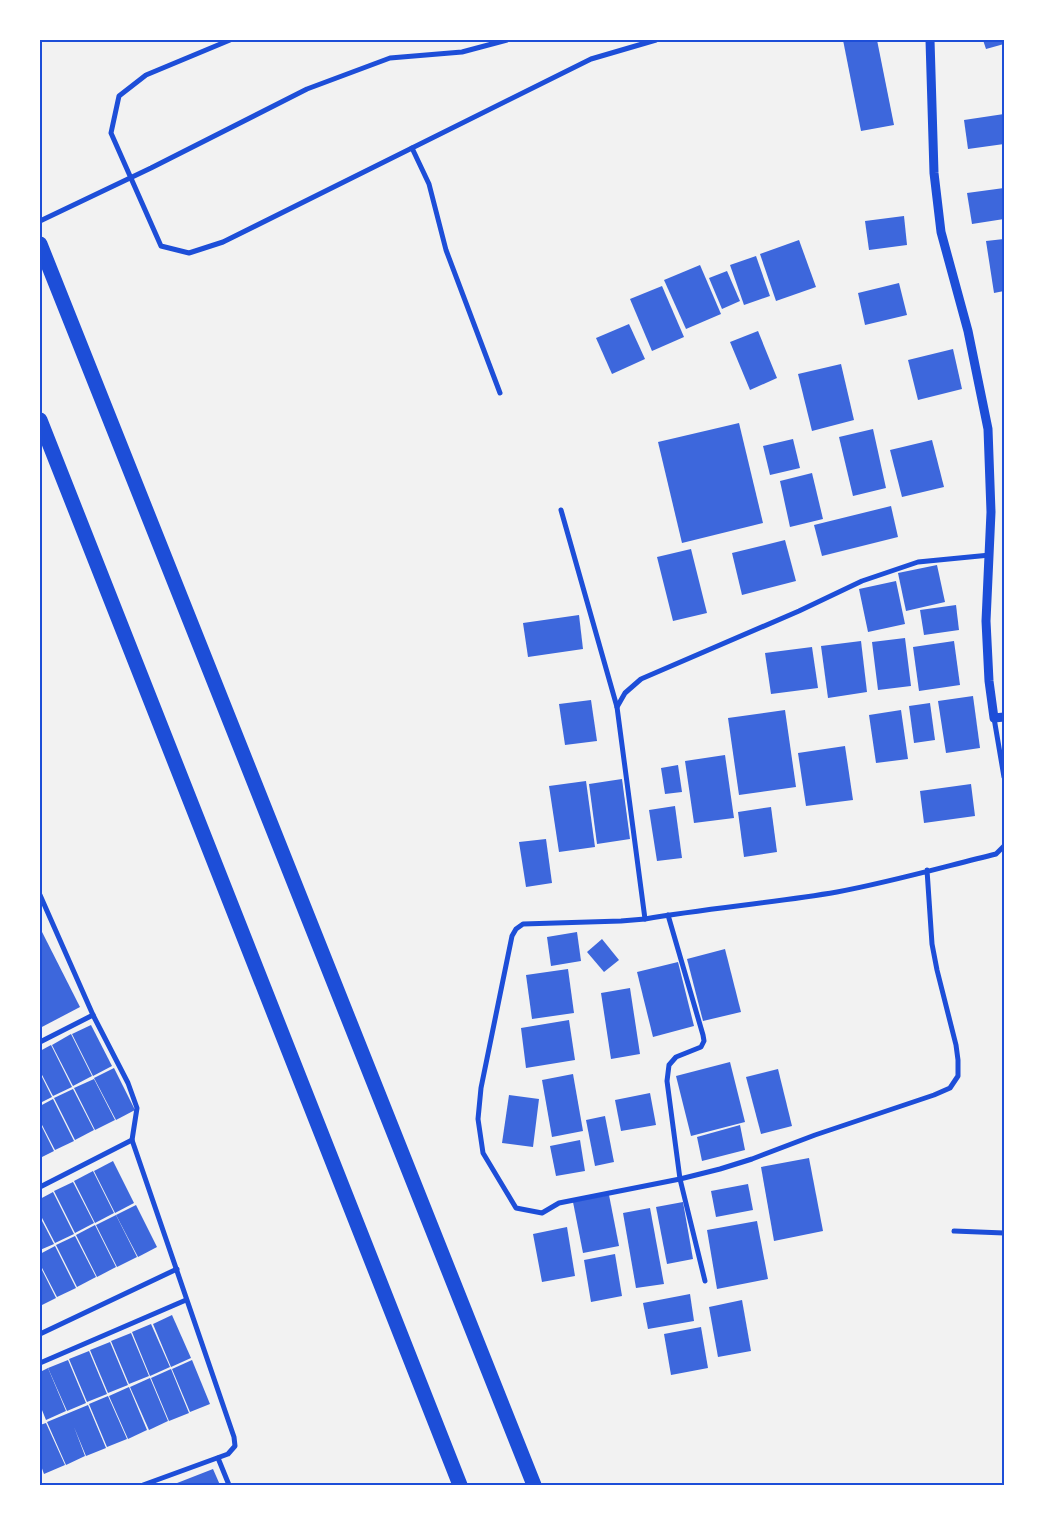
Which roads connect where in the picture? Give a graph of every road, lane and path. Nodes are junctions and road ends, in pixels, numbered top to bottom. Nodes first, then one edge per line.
1 (230, 40) edge
2 (507, 40) edge
3 (656, 40) edge
4 (930, 40) edge
5 (412, 148) junction
6 (40, 221) edge
7 (40, 244) edge
8 (500, 393) dead end
9 (40, 420) edge
10 (561, 510) dead end
11 (990, 555) junction
12 (617, 707) junction
13 (994, 718) junction
14 (1004, 718) edge
15 (1004, 777) edge
16 (1004, 846) edge
17 (928, 870) junction
18 (40, 894) edge
19 (668, 915) junction
20 (645, 918) junction
21 (92, 1015) junction
22 (40, 1042) edge
23 (132, 1140) junction
24 (680, 1179) junction
25 (40, 1187) edge
26 (954, 1231) dead end
27 (1004, 1233) edge
28 (176, 1269) junction
29 (705, 1282) dead end
30 (186, 1300) junction
31 (40, 1334) edge
32 (40, 1363) edge
33 (218, 1458) junction
34 (142, 1485) edge
35 (228, 1485) edge
36 (460, 1485) edge
37 (534, 1485) edge

1 - 5 street
2 - 6 street
3 - 5 street
4 - 11 street
5 - 8 street
7 - 37 highway
9 - 36 highway
10 - 12 street
11 - 12 street
11 - 13 street
12 - 20 street
13 - 14 street
13 - 15 street
16 - 17 street
17 - 19 street
17 - 24 street
18 - 21 street
19 - 20 street
19 - 24 street
20 - 24 street
21 - 22 street
21 - 23 street
23 - 25 street
23 - 28 street
24 - 29 street
26 - 27 street
28 - 30 street
28 - 31 street
30 - 32 street
30 - 33 street
33 - 34 street
33 - 35 street

